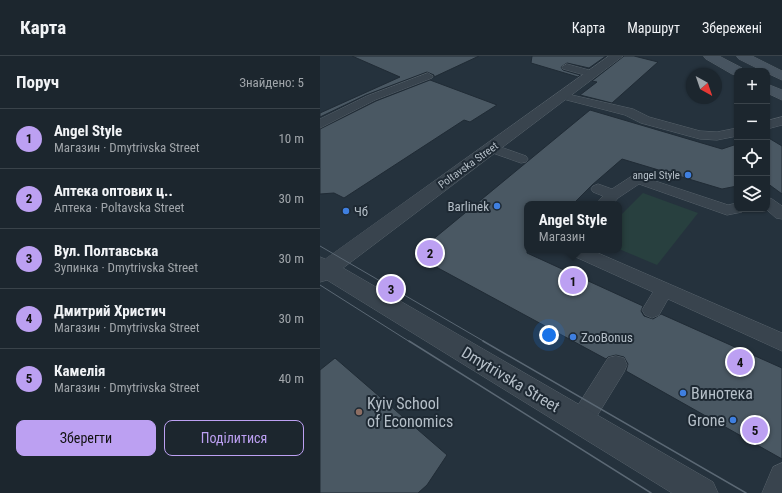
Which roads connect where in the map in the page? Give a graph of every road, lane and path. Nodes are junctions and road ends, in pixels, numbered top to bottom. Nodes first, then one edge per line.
1 (710, 56) edge
2 (744, 56) edge
3 (613, 57) edge
4 (567, 67) dead end
5 (734, 69) edge
6 (592, 74) junction
7 (428, 76) dead end
8 (782, 76) edge
9 (770, 90) edge
10 (563, 96) junction
11 (782, 96) edge
12 (782, 121) edge
13 (321, 123) edge
14 (770, 124) edge
15 (734, 133) edge
16 (492, 148) junction
17 (520, 160) dead end
18 (598, 189) dead end
19 (609, 200) edge
20 (770, 204) edge
21 (734, 209) edge
22 (782, 214) edge
23 (582, 253) edge
24 (322, 269) edge
25 (664, 290) junction
26 (652, 310) dead end
27 (782, 342) edge
28 (616, 365) dead end
29 (581, 421) junction
30 (782, 476) edge
31 (702, 493) edge
32 (775, 493) edge

1 - 5 main road
2 - 8 main road
3 - 6 street, Poltavska Street
4 - 6 lane
6 - 10 street, Poltavska Street
7 - 13 lane
9 - 11 main road
10 - 15 lane
10 - 16 street, Poltavska Street
12 - 14 lane
16 - 17 lane
16 - 24 street, Poltavska Street
18 - 19 lane
19 - 21 lane
20 - 22 lane
23 - 25 lane
24 - 29 street, Dmytrivska Street
25 - 26 lane
25 - 27 lane
28 - 29 lane
29 - 31 street, Dmytrivska Street
30 - 32 lane

